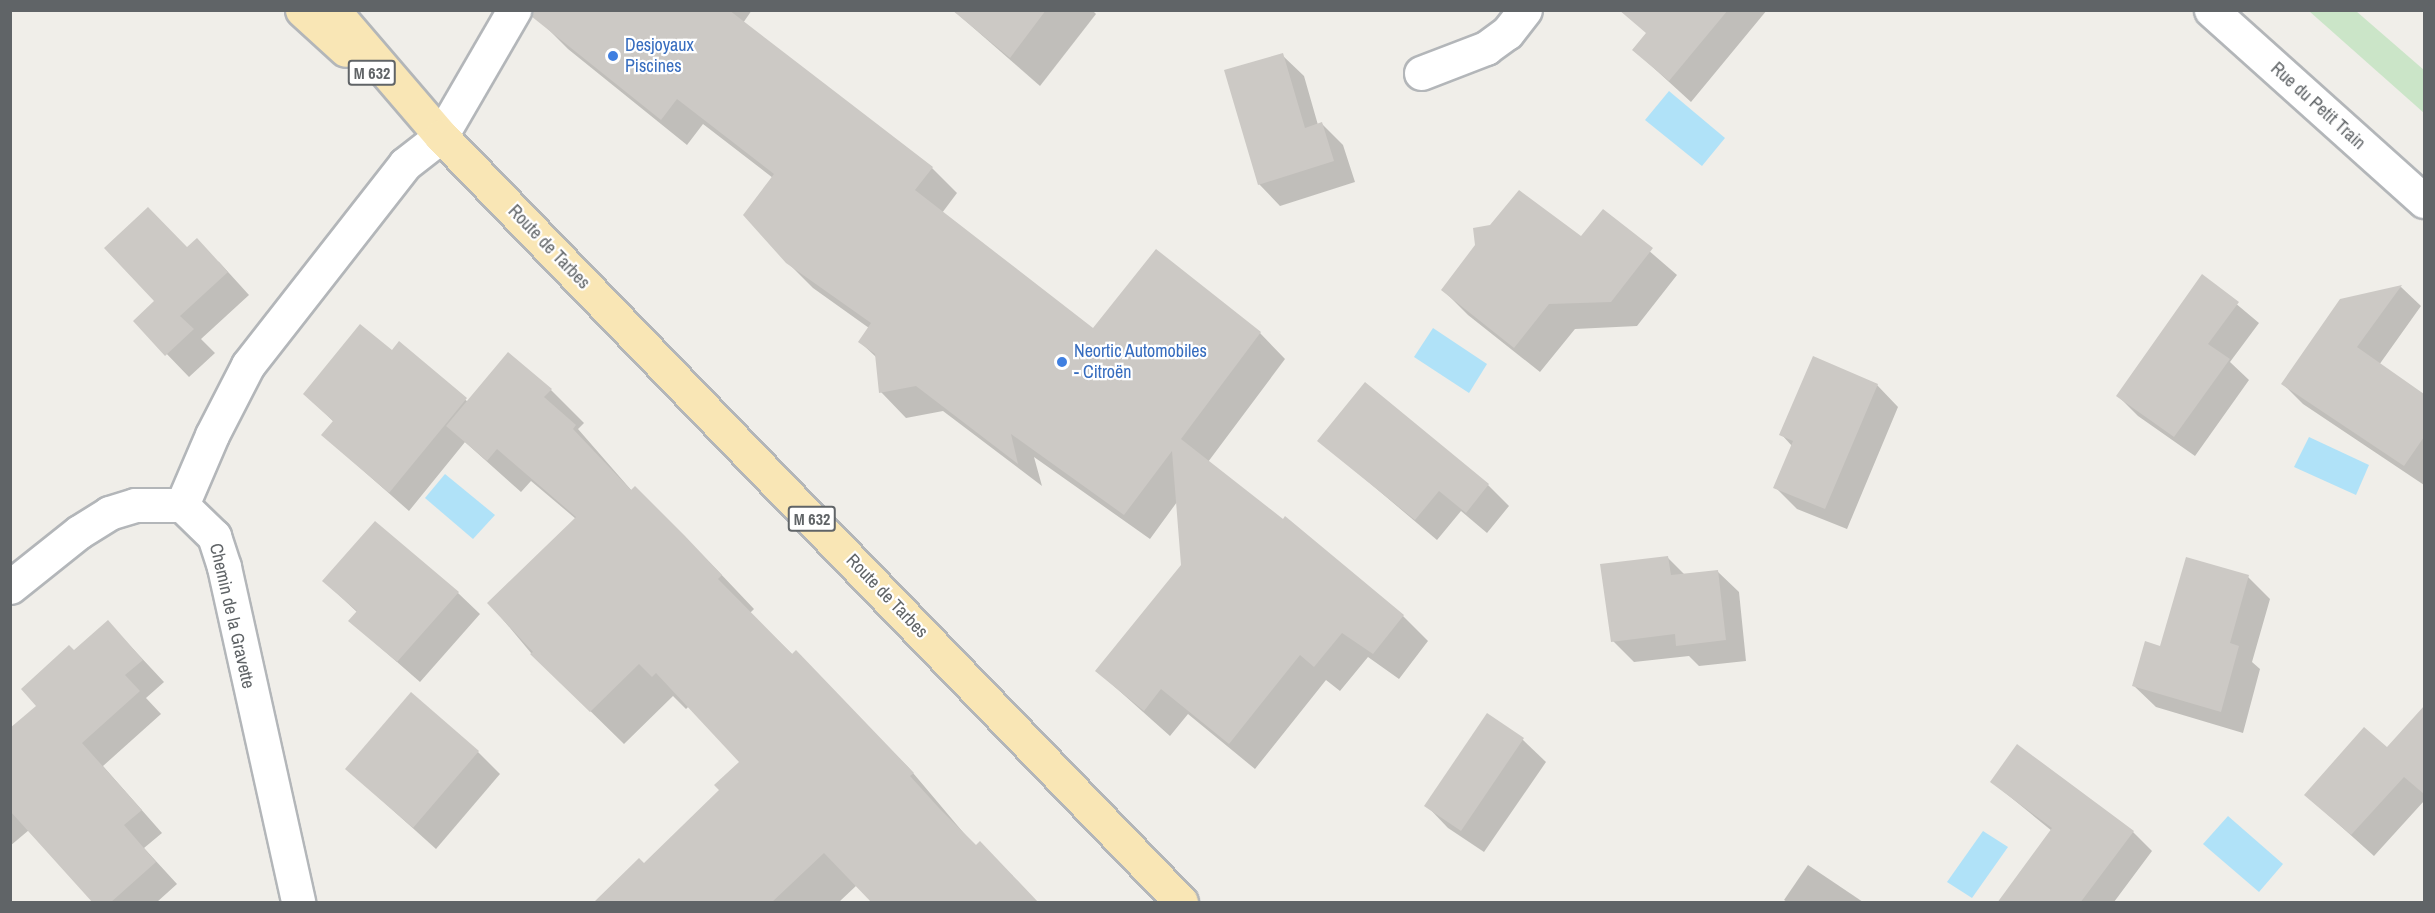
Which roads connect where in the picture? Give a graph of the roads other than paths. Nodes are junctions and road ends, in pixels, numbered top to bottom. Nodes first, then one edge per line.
1 (302, 10) edge
2 (333, 10) edge
3 (514, 10) edge
4 (1525, 10) edge
5 (2211, 10) edge
6 (1421, 73) dead end
7 (441, 136) junction
8 (2424, 201) edge
9 (183, 505) junction
10 (10, 587) edge
11 (298, 903) edge
12 (1181, 903) edge

1 - 7 main road, Route de Tarbes / M 632
2 - 7 main road, Route de Tarbes / M 632
3 - 7 street
4 - 6 street
5 - 8 street, Rue du Petit Train
7 - 9 street
7 - 12 main road, Route de Tarbes / M 632
9 - 10 street
9 - 11 street, Chemin de la Gravette

